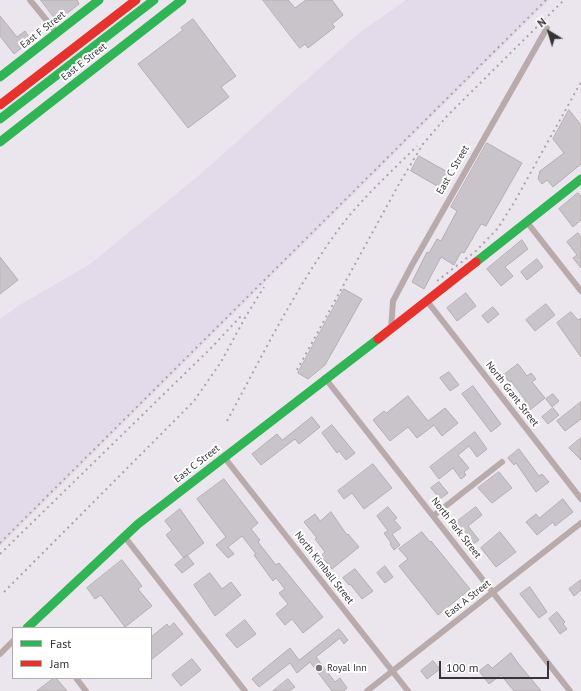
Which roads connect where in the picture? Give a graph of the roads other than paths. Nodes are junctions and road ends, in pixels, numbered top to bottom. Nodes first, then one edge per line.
1 (30, 0) edge
2 (99, 0) edge
3 (136, 0) edge
4 (182, 0) edge
5 (154, 1) edge
6 (547, 28) dead end
7 (57, 33) junction
8 (0, 77) edge
9 (0, 105) edge
10 (0, 119) edge
11 (0, 142) edge
12 (581, 179) edge
13 (526, 222) junction
14 (581, 291) edge
15 (427, 301) junction
16 (391, 329) junction
17 (325, 378) junction
18 (224, 457) junction
19 (502, 462) dead end
20 (581, 499) edge
21 (433, 516) junction
22 (581, 523) edge
23 (124, 536) junction
24 (493, 592) junction
25 (32, 626) edge
26 (12, 643) edge
27 (0, 654) edge
28 (392, 670) junction
29 (77, 679) edge
30 (86, 691) edge
31 (245, 691) edge
32 (367, 691) edge
33 (408, 691) edge
34 (570, 691) edge

1 - 7 street
2 - 7 main road, East F Street
3 - 9 main road
4 - 11 main road, East E Street
5 - 10 main road
6 - 16 street, East C Street
7 - 8 main road, East F Street
12 - 13 main road, East C Street
13 - 14 street
13 - 15 main road, East C Street
15 - 16 main road, East C Street
15 - 20 street, North Grant Street
16 - 17 main road, East C Street
17 - 18 main road, East C Street
17 - 21 street, North Park Street
18 - 23 main road, East C Street
18 - 28 street, North Kimball Street
19 - 21 street
21 - 24 street, North Park Street
22 - 24 street, East A Street
23 - 25 main road, East C Street
23 - 31 street
24 - 28 street, East A Street
24 - 34 street, North Park Street
26 - 27 street
28 - 32 street, East A Street
28 - 33 street, North Kimball Street
29 - 30 street

